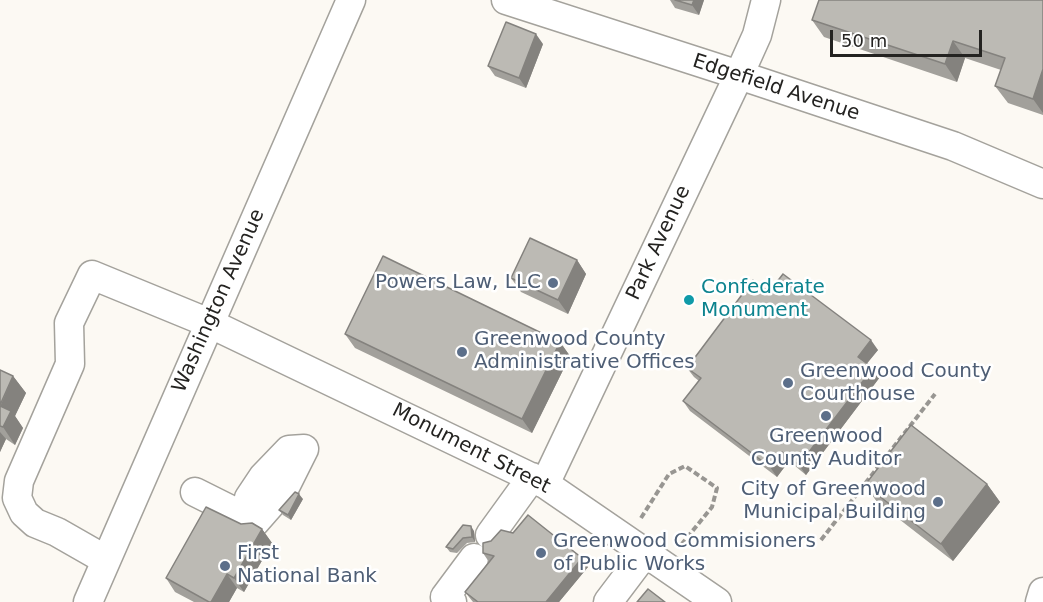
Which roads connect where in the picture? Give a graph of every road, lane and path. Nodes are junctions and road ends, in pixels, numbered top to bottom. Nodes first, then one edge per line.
1 (351, 0) edge
2 (506, 0) edge
3 (766, 0) edge
4 (739, 75) junction
5 (1043, 184) edge
6 (209, 323) junction
7 (935, 394) dead end
8 (539, 481) junction
9 (275, 484) dead end
10 (195, 492) dead end
11 (641, 518) dead end
12 (490, 535) dead end
13 (821, 540) dead end
14 (681, 545) dead end
15 (645, 553) junction
16 (474, 558) dead end
17 (106, 560) junction
18 (1043, 592) edge
19 (88, 602) edge
20 (452, 602) edge
21 (608, 602) edge
22 (717, 602) edge
23 (1040, 602) edge

1 - 6 street, Washington Avenue
2 - 4 street, Edgefield Avenue
3 - 4 street, Park Avenue
4 - 5 street, Edgefield Avenue
4 - 8 street, Park Avenue
6 - 8 street, Monument Street
6 - 17 street, Washington Avenue
6 - 17 street, Monument Street
7 - 13 path
8 - 12 street, Park Avenue
8 - 15 street, Monument Street
9 - 10 street
11 - 14 path
15 - 21 street
15 - 22 street, Monument Street
16 - 20 street
17 - 19 street, Washington Avenue
18 - 23 street

